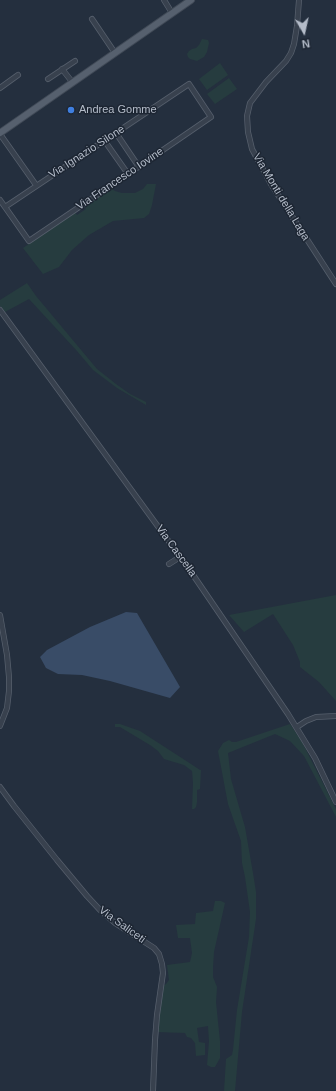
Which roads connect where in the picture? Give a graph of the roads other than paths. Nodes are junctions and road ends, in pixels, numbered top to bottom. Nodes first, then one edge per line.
1 (164, 0) edge
2 (191, 0) edge
3 (299, 0) edge
4 (172, 13) junction
5 (92, 18) dead end
6 (115, 53) junction
7 (75, 61) dead end
8 (62, 69) junction
9 (18, 75) dead end
10 (48, 78) dead end
11 (73, 83) junction
12 (0, 88) edge
13 (211, 117) joint
14 (116, 133) junction
15 (0, 134) edge
16 (104, 140) junction
17 (139, 167) junction
18 (128, 174) junction
19 (36, 185) junction
20 (0, 200) edge
21 (5, 207) junction
22 (336, 284) edge
23 (0, 310) edge
24 (180, 557) junction
25 (169, 564) dead end
26 (0, 615) edge
27 (336, 716) edge
28 (0, 726) edge
29 (297, 727) junction
30 (0, 787) edge
31 (336, 802) edge
32 (153, 1091) edge

1 - 4 street
2 - 4 main road
3 - 22 street, Via Monti della Laga
4 - 6 main road
5 - 6 street
6 - 11 main road
7 - 8 street
8 - 10 street
8 - 11 street
9 - 12 street
11 - 15 main road
13 - 14 street, Via Ignazio Silone
13 - 17 street, Via Francesco Iovine
14 - 16 street, Via Ignazio Silone
14 - 17 street
15 - 19 street
16 - 18 street
16 - 19 street, Via Ignazio Silone
17 - 18 street, Via Francesco Iovine
18 - 21 street, Via Francesco Iovine
19 - 21 street, Via Ignazio Silone
20 - 21 street
23 - 24 street, Via Cascella
24 - 25 street
24 - 29 street, Via Cascella
26 - 28 street
27 - 29 street
29 - 31 street, Via Cascella
30 - 32 street, Via Saliceti

